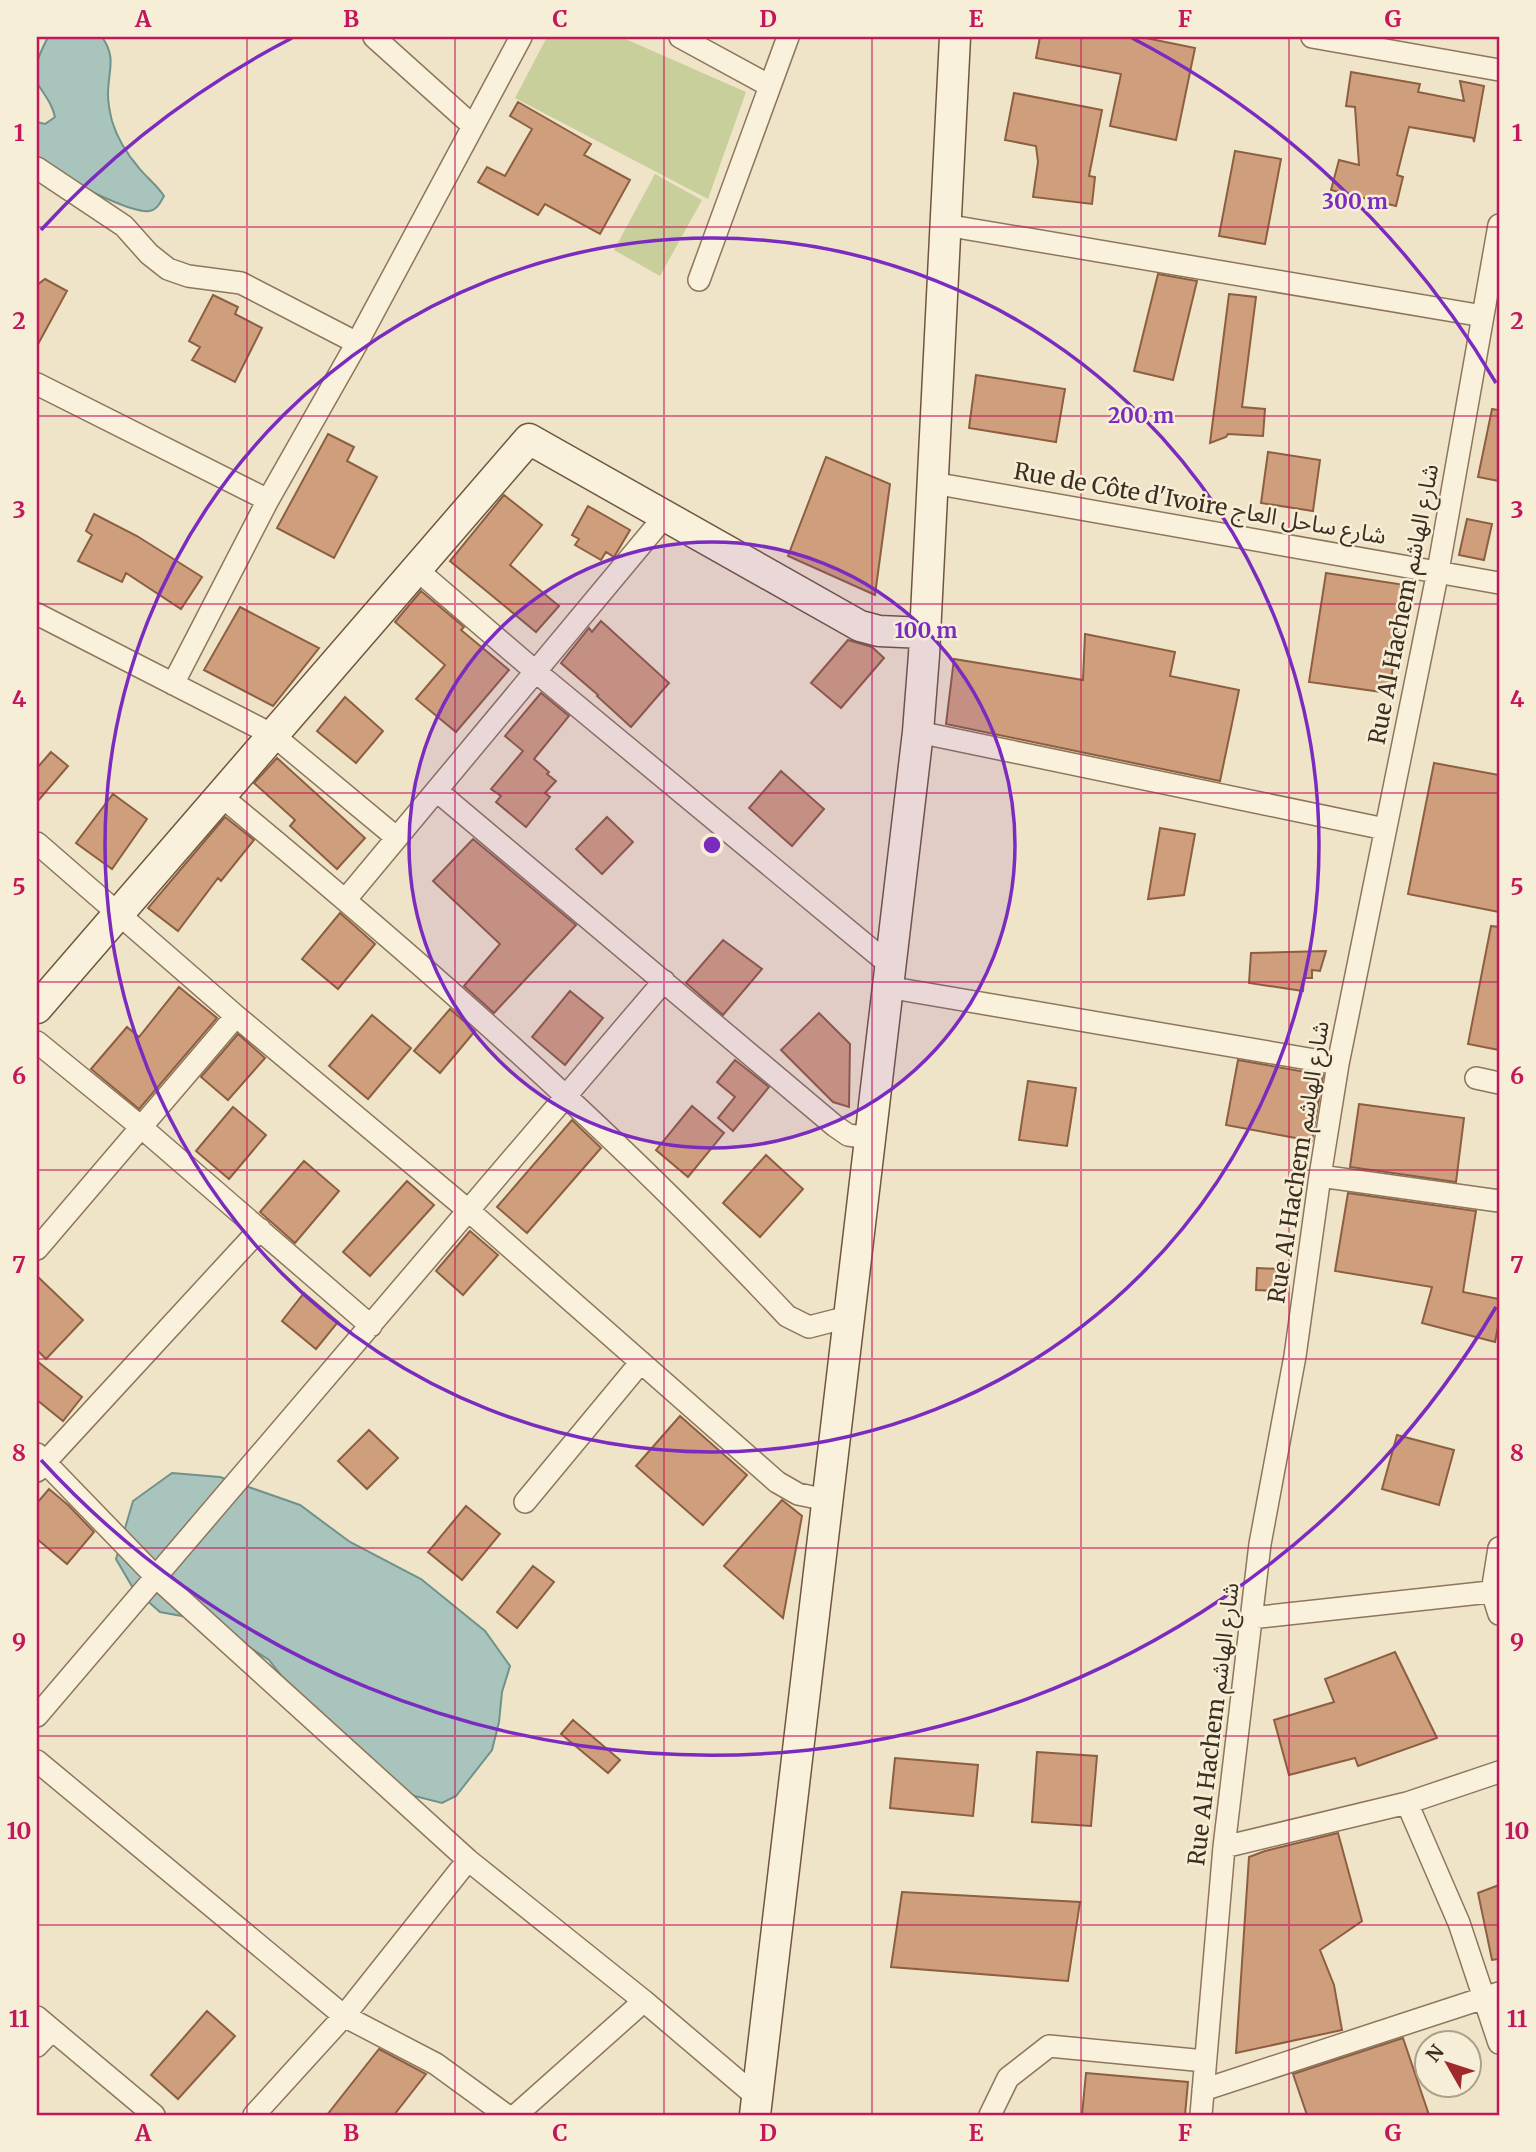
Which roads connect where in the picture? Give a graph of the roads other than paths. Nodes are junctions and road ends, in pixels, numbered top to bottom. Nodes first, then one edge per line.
1 (374, 37) edge
2 (521, 37) edge
3 (680, 37) edge
4 (788, 37) edge
5 (955, 37) edge
6 (1312, 37) edge
7 (1499, 70) edge
8 (770, 86) junction
9 (473, 126) junction
10 (37, 168) edge
11 (946, 225) junction
12 (1499, 225) edge
13 (699, 280) dead end
14 (1483, 316) junction
15 (357, 343) junction
16 (37, 384) edge
17 (933, 483) junction
18 (268, 500) junction
19 (665, 516) junction
20 (416, 569) junction
21 (1438, 571) junction
22 (1499, 583) edge
23 (37, 614) edge
24 (925, 633) junction
25 (535, 671) junction
26 (173, 684) junction
27 (918, 732) junction
28 (274, 735) junction
29 (438, 791) junction
30 (221, 796) junction
31 (1385, 829) junction
32 (397, 838) junction
33 (37, 843) edge
34 (346, 899) junction
35 (118, 914) junction
36 (889, 976) junction
37 (664, 981) junction
38 (37, 1008) edge
39 (236, 1016) junction
40 (37, 1042) edge
41 (1338, 1064) junction
42 (1475, 1078) dead end
43 (1499, 1083) edge
44 (567, 1096) junction
45 (142, 1127) junction
46 (870, 1138) junction
47 (1320, 1176) junction
48 (1499, 1201) edge
49 (469, 1211) junction
50 (260, 1229) junction
51 (37, 1250) edge
52 (848, 1317) junction
53 (371, 1326) junction
54 (641, 1362) junction
55 (39, 1462) edge
56 (827, 1500) junction
57 (525, 1502) dead end
58 (1499, 1548) edge
59 (155, 1576) junction
60 (1496, 1591) edge
61 (1499, 1614) edge
62 (1251, 1618) junction
63 (37, 1716) edge
64 (37, 1761) edge
65 (1499, 1772) edge
66 (1407, 1803) junction
67 (1224, 1847) junction
68 (468, 1860) junction
69 (1492, 1995) edge
70 (644, 2001) junction
71 (344, 2016) junction
72 (44, 2024) edge
73 (1499, 2043) edge
74 (37, 2046) edge
75 (1205, 2061) junction
76 (1203, 2090) junction
77 (756, 2106) edge
78 (154, 2115) edge
79 (254, 2115) edge
80 (506, 2115) edge
81 (516, 2115) edge
82 (990, 2115) edge
83 (1200, 2115) edge

1 - 9 street
2 - 9 street
3 - 8 street
4 - 8 street
5 - 11 street
6 - 7 street
8 - 13 street
9 - 15 street
10 - 15 street
11 - 14 street
11 - 17 street
12 - 14 street, Rue Al Hachem شارع الهاشم
14 - 21 street, Rue Al Hachem شارع الهاشم
15 - 18 street
16 - 18 street
17 - 21 street, Rue de Côte d'Ivoire شارع ساحل العاج
17 - 24 street
18 - 26 street
19 - 20 street
19 - 24 street
19 - 25 street
20 - 25 street
20 - 28 street
21 - 22 street, Rue de Côte d'Ivoire شارع ساحل العاج
21 - 31 street, Rue Al Hachem شارع الهاشم
23 - 26 street
24 - 27 street
25 - 29 street
25 - 36 street
26 - 28 street
27 - 31 street
27 - 36 street
28 - 30 street
28 - 32 street
29 - 32 street
29 - 37 street
30 - 34 street
30 - 35 street
31 - 41 street, Rue Al Hachem شارع الهاشم
32 - 34 street
33 - 35 street
34 - 44 street
35 - 38 street
35 - 39 street
36 - 41 street
36 - 46 street
37 - 44 street
37 - 46 street
39 - 45 street
39 - 49 street
40 - 45 street
41 - 47 street, Rue Al Hachem شارع الهاشم
42 - 43 street
44 - 49 street
44 - 52 street
45 - 50 street
45 - 51 street
46 - 52 street
47 - 48 street
47 - 62 street, Rue Al Hachem شارع الهاشم
49 - 53 street
49 - 54 street
50 - 53 street
50 - 55 street
52 - 56 street
53 - 59 street
54 - 56 street
54 - 57 street
55 - 59 street
56 - 77 street
58 - 60 street
59 - 63 street
59 - 68 street
60 - 61 street
60 - 62 street
62 - 67 street, Rue Al Hachem شارع الهاشم
64 - 71 street
65 - 66 street
66 - 67 street
66 - 69 street
67 - 75 street, Rue Al Hachem شارع الهاشم
68 - 70 street
68 - 71 street
69 - 73 street
69 - 76 street
70 - 77 street
70 - 81 street
71 - 79 street
71 - 80 street
72 - 74 street
72 - 78 street
75 - 76 street, Rue Al Hachem شارع الهاشم
75 - 82 street
76 - 83 street, Rue Al Hachem شارع الهاشم

